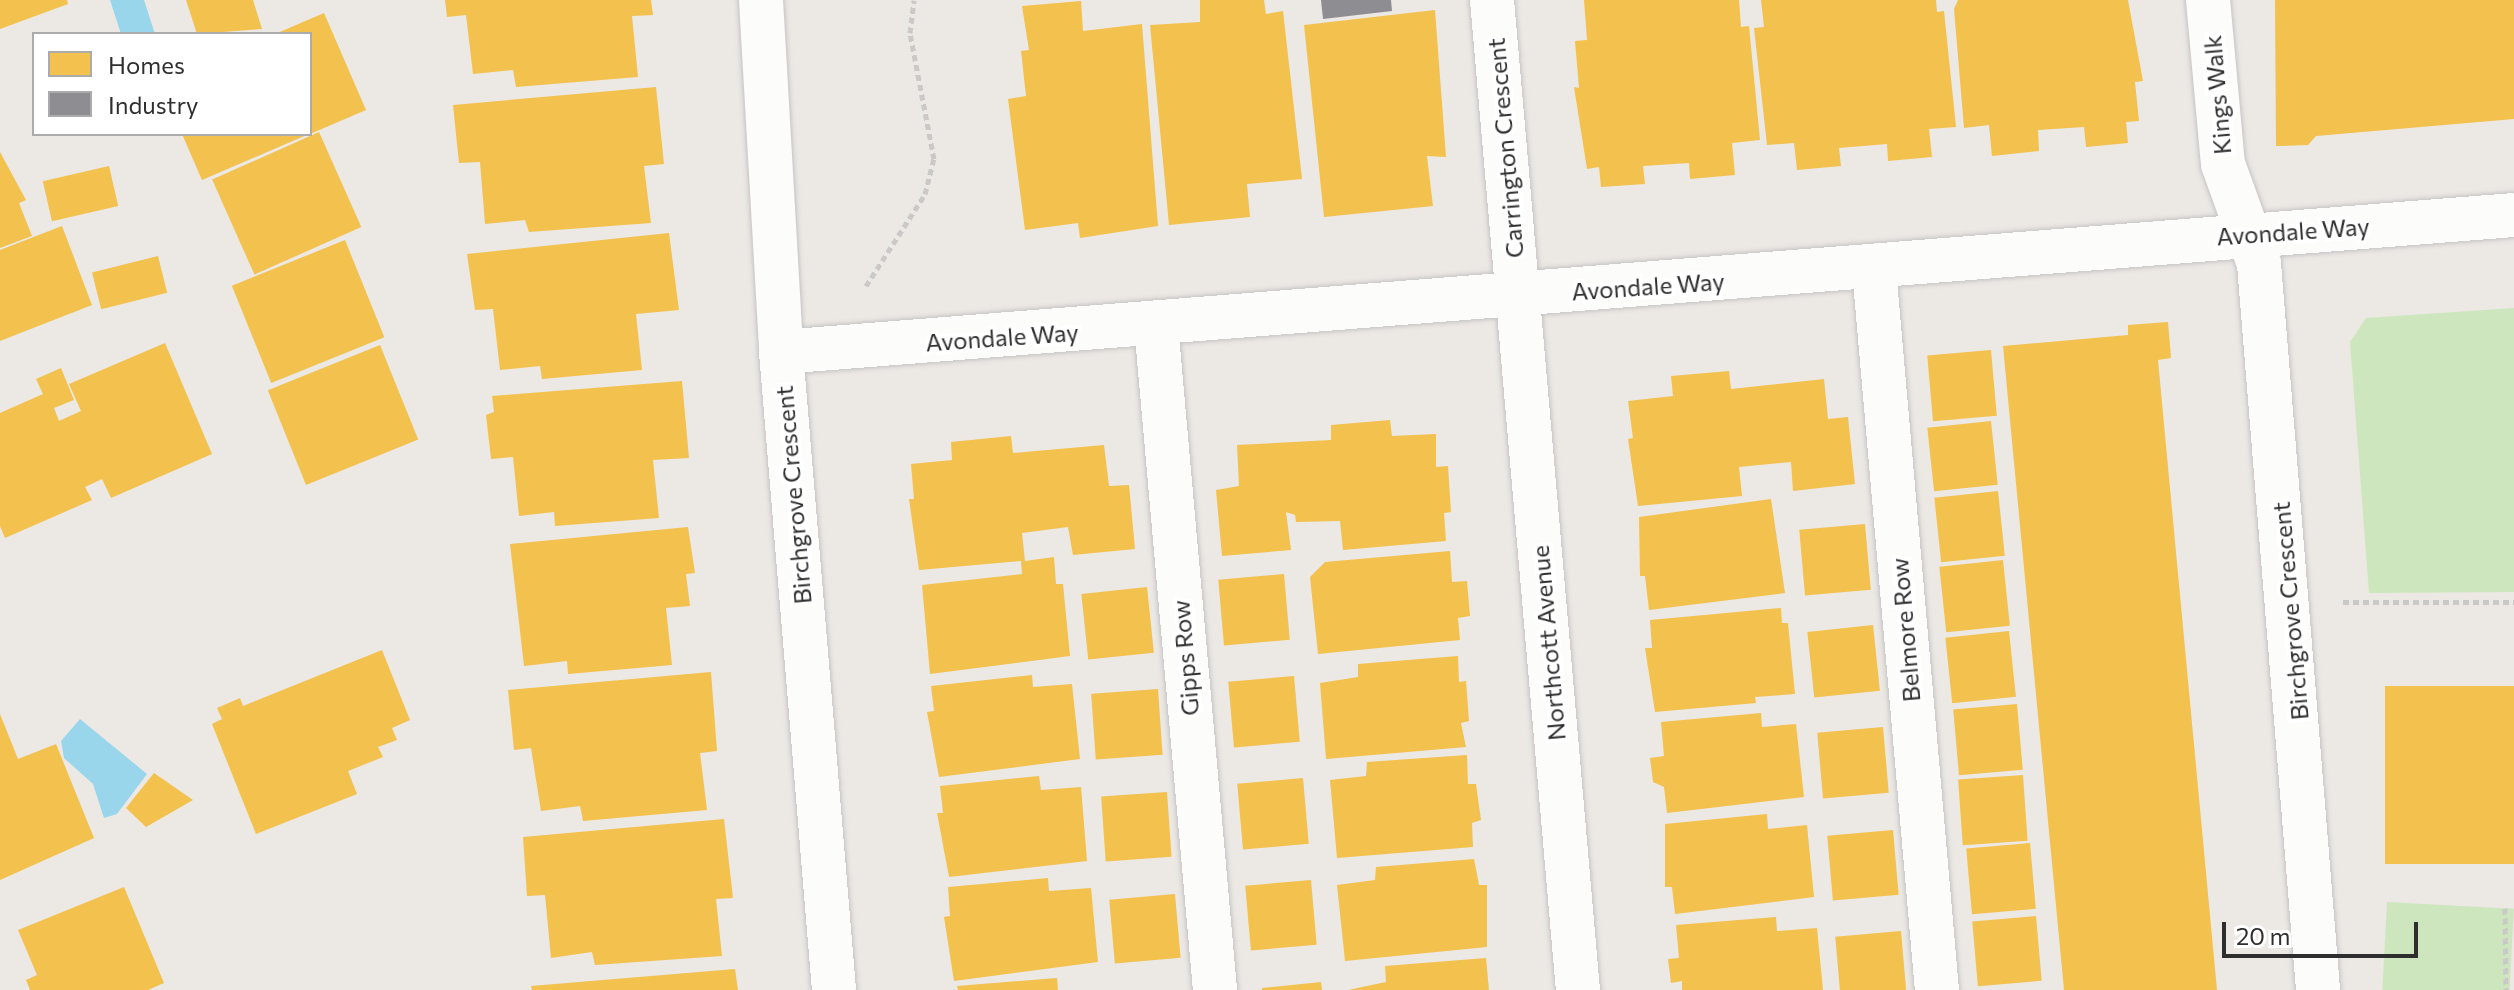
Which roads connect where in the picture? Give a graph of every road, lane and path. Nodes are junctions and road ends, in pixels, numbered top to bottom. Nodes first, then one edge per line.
1 (761, 0) edge
2 (914, 0) edge
3 (1492, 0) edge
4 (2208, 0) edge
5 (2514, 215) edge
6 (2249, 234) junction
7 (1874, 269) junction
8 (1518, 296) junction
9 (1156, 325) junction
10 (870, 347) junction
11 (781, 352) junction
12 (2514, 602) edge
13 (2291, 613) junction
14 (2505, 908) dead end
15 (834, 990) edge
16 (1215, 990) edge
17 (1578, 990) edge
18 (1937, 990) edge
19 (2318, 990) edge
20 (2506, 990) edge

1 - 11 street, Birchgrove Crescent
2 - 10 path
3 - 8 street, Carrington Crescent
4 - 6 street, Kings Walk
5 - 6 street, Avondale Way
6 - 7 street, Avondale Way
6 - 13 street, Birchgrove Crescent
7 - 8 street, Avondale Way
7 - 18 street, Belmore Row
8 - 9 street, Avondale Way
8 - 17 street, Northcott Avenue
9 - 10 street, Avondale Way
9 - 16 street, Gipps Row
10 - 11 street, Avondale Way
11 - 15 street, Birchgrove Crescent
12 - 13 path
13 - 19 street, Birchgrove Crescent
14 - 20 path

